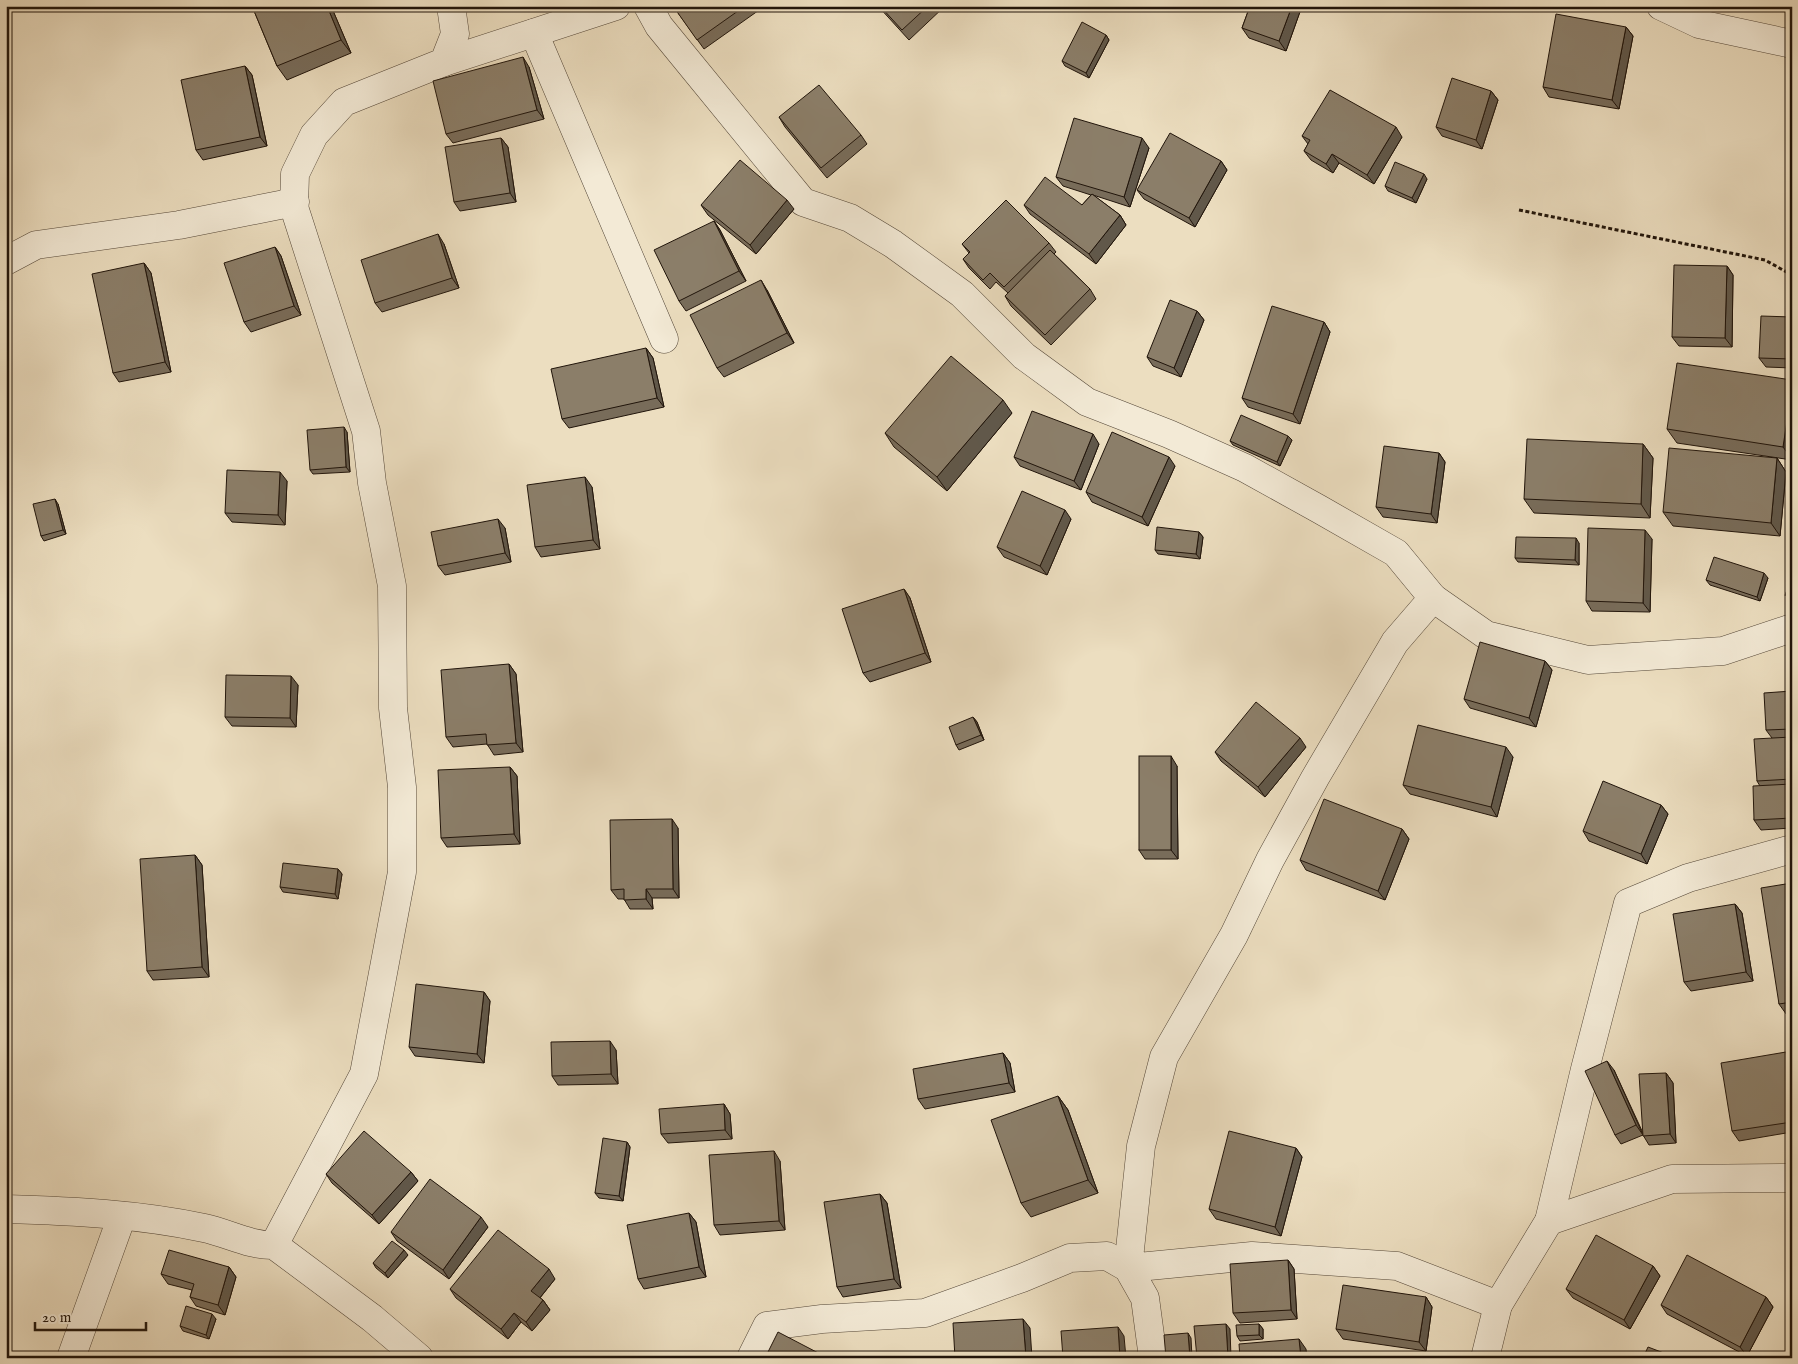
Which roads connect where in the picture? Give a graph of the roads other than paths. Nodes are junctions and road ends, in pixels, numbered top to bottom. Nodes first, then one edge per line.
1 (450, 6) edge
2 (616, 6) edge
3 (648, 6) edge
4 (1661, 6) edge
5 (534, 33) junction
6 (1792, 44) edge
7 (444, 62) junction
8 (295, 202) junction
9 (6, 261) edge
10 (664, 339) dead end
11 (1433, 598) junction
12 (1792, 628) edge
13 (1792, 848) edge
14 (1792, 1178) edge
15 (6, 1209) edge
16 (122, 1216) junction
17 (1548, 1221) junction
18 (274, 1245) junction
19 (1128, 1268) junction
20 (1498, 1305) junction
21 (71, 1358) edge
22 (419, 1358) edge
23 (751, 1358) edge
24 (1153, 1358) edge
25 (1484, 1358) edge

1 - 7 street
2 - 5 street
3 - 11 street
4 - 6 street
5 - 7 street
5 - 10 street
7 - 8 street
8 - 9 street
8 - 18 street
11 - 12 street
11 - 19 street
13 - 17 street
14 - 17 street
15 - 16 street
16 - 18 street
16 - 21 street
17 - 20 street
18 - 22 street
19 - 20 street
19 - 23 street
19 - 24 street
20 - 25 street

